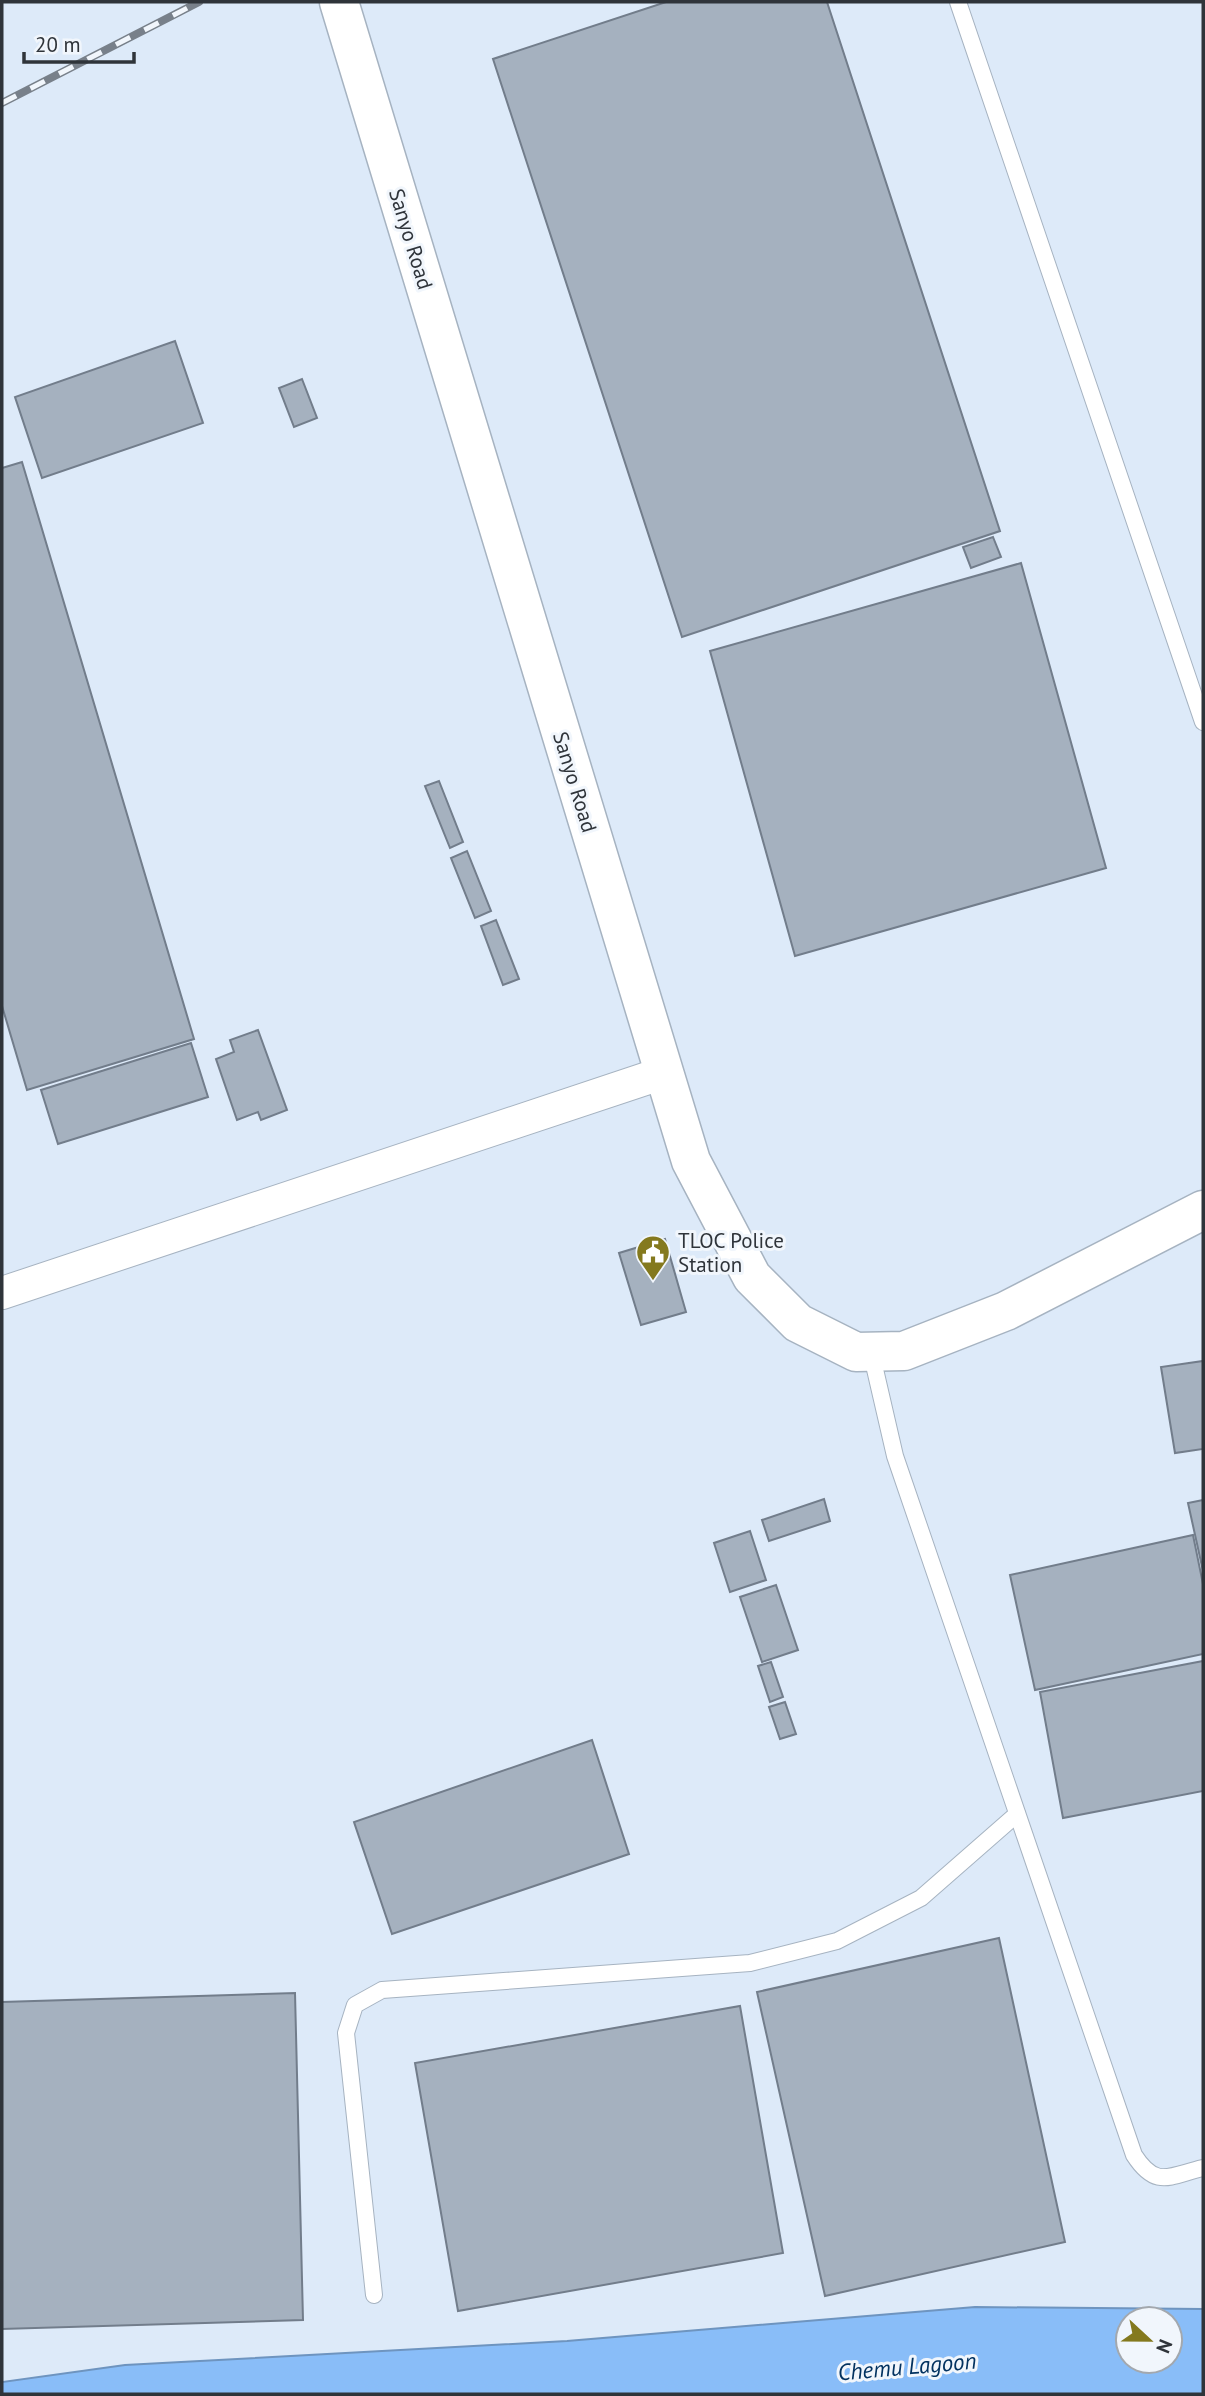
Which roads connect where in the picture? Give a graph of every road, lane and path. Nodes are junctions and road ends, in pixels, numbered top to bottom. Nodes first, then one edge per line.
1 (958, 2) edge
2 (341, 11) edge
3 (1203, 722) edge
4 (663, 1073) junction
5 (1203, 1210) edge
6 (2, 1293) edge
7 (871, 1352) junction
8 (1017, 1814) junction
9 (1203, 2168) edge
10 (374, 2295) dead end

1 - 3 lane
2 - 4 street, Sanyo Road
4 - 6 street
4 - 7 street, Sanyo Road
5 - 7 street, Sanyo Road
7 - 8 lane
8 - 9 lane
8 - 10 lane

